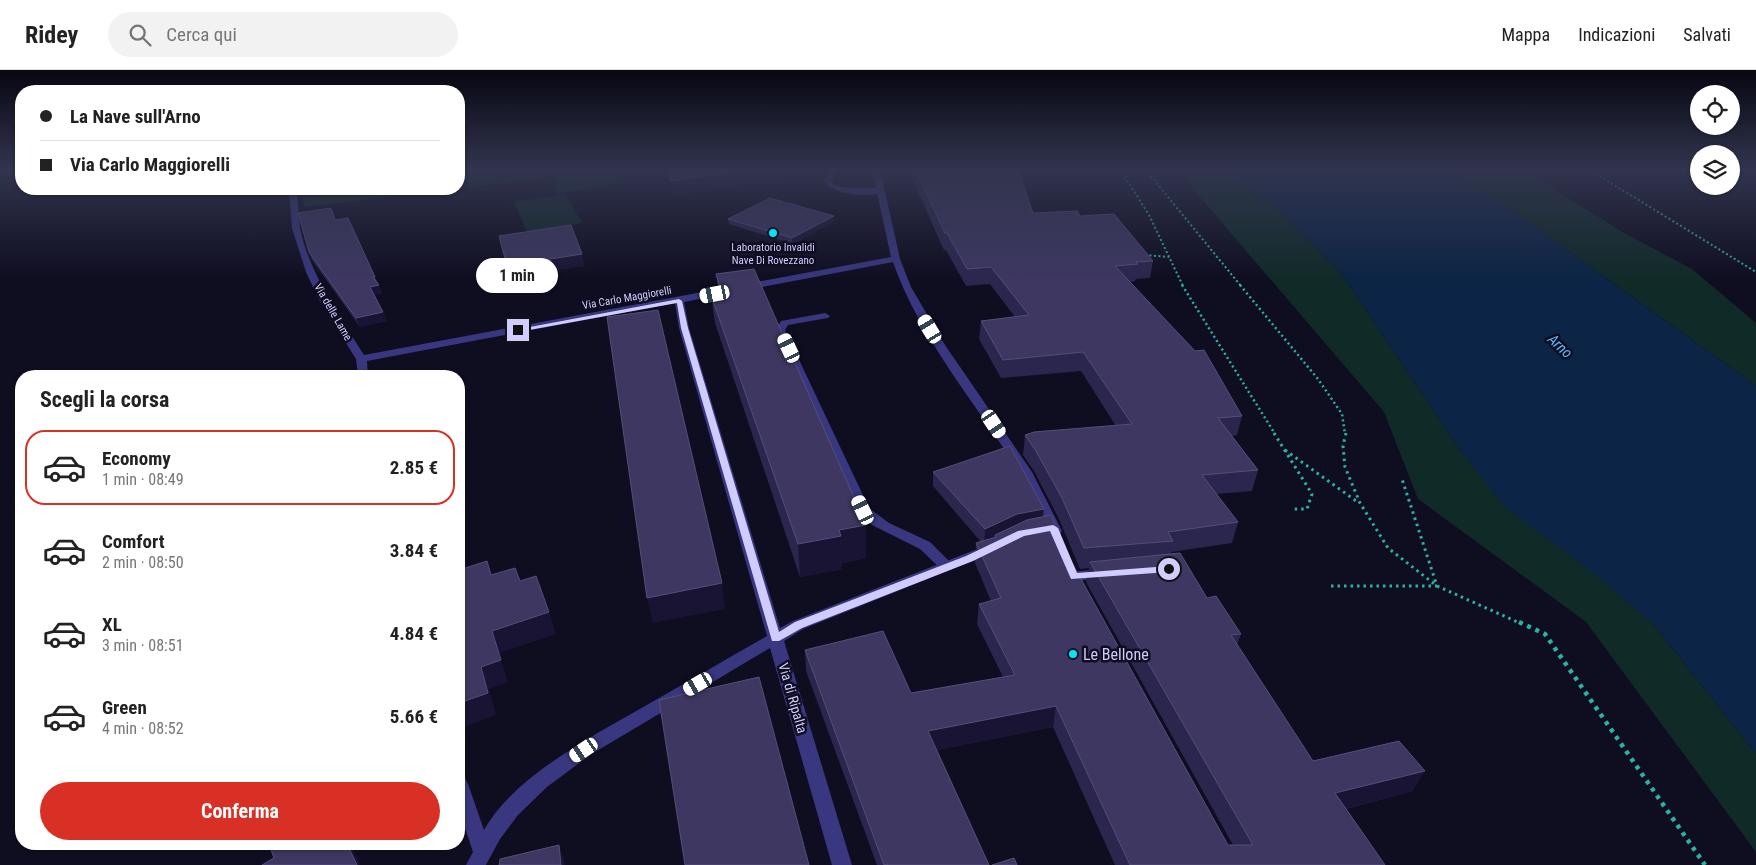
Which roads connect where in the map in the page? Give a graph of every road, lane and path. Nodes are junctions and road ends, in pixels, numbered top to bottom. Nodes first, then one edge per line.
1 (295, 206) edge
2 (884, 206) edge
3 (1143, 206) edge
4 (1176, 206) edge
5 (1649, 206) edge
6 (1140, 255) edge
7 (1169, 257) junction
8 (896, 259) junction
9 (1756, 272) edge
10 (679, 301) junction
11 (825, 316) dead end
12 (361, 359) junction
13 (362, 370) edge
14 (1282, 448) junction
15 (1402, 479) dead end
16 (1360, 503) junction
17 (1294, 509) dead end
18 (1004, 542) edge
19 (1060, 544) edge
20 (1067, 560) edge
21 (947, 567) junction
22 (1121, 573) edge
23 (1074, 576) junction
24 (1330, 586) dead end
25 (1438, 586) junction
26 (1083, 593) edge
27 (776, 638) junction
28 (465, 806) edge
29 (479, 858) edge
30 (842, 865) edge
31 (1705, 865) edge

1 - 12 street, Via delle Lame
2 - 8 street
3 - 7 path
4 - 16 path
5 - 9 path
6 - 7 path
7 - 14 path
8 - 10 street, Via Carlo Maggiorelli
8 - 19 street
10 - 12 street, Via Carlo Maggiorelli
10 - 27 street, Via di Ripalta
11 - 21 street
12 - 13 street, Via delle Lame
14 - 16 path
14 - 17 path
15 - 25 path
16 - 25 path
18 - 21 street
20 - 23 street
21 - 27 street
22 - 23 street
23 - 26 street
24 - 25 path
25 - 31 path
27 - 29 street
27 - 30 street, Via di Ripalta
28 - 29 street

